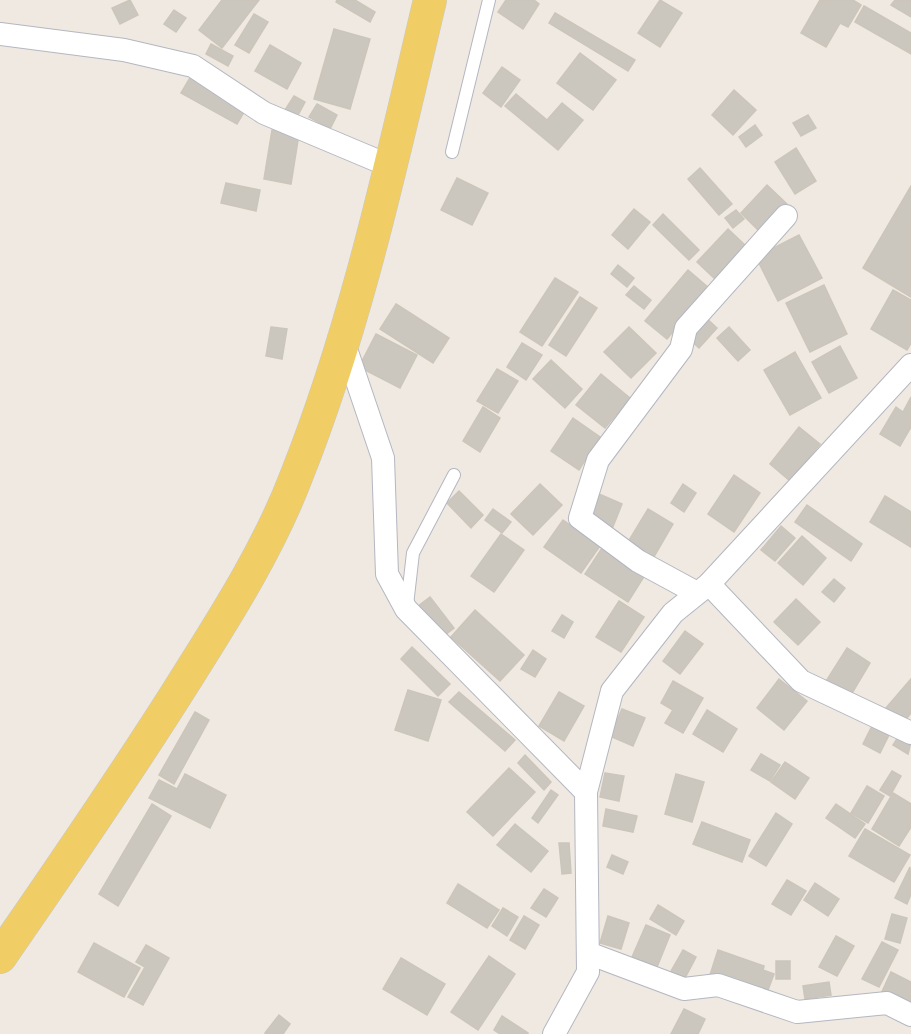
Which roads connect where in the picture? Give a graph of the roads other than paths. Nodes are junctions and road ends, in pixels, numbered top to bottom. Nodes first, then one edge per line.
1 (430, 0) edge
2 (489, 0) edge
3 (0, 34) edge
4 (452, 152) dead end
5 (390, 166) junction
6 (786, 216) dead end
7 (343, 340) junction
8 (911, 365) edge
9 (454, 475) dead end
10 (703, 589) junction
11 (406, 609) junction
12 (911, 733) edge
13 (586, 792) junction
14 (588, 952) junction
15 (0, 957) edge
16 (911, 1015) edge
17 (554, 1034) edge

1 - 5 main road
2 - 4 lane
3 - 5 street
5 - 7 main road
6 - 10 street
7 - 11 street
7 - 15 main road
8 - 10 street
9 - 11 lane
10 - 12 street
10 - 13 street
11 - 13 street
13 - 14 street
14 - 16 street
14 - 17 street

